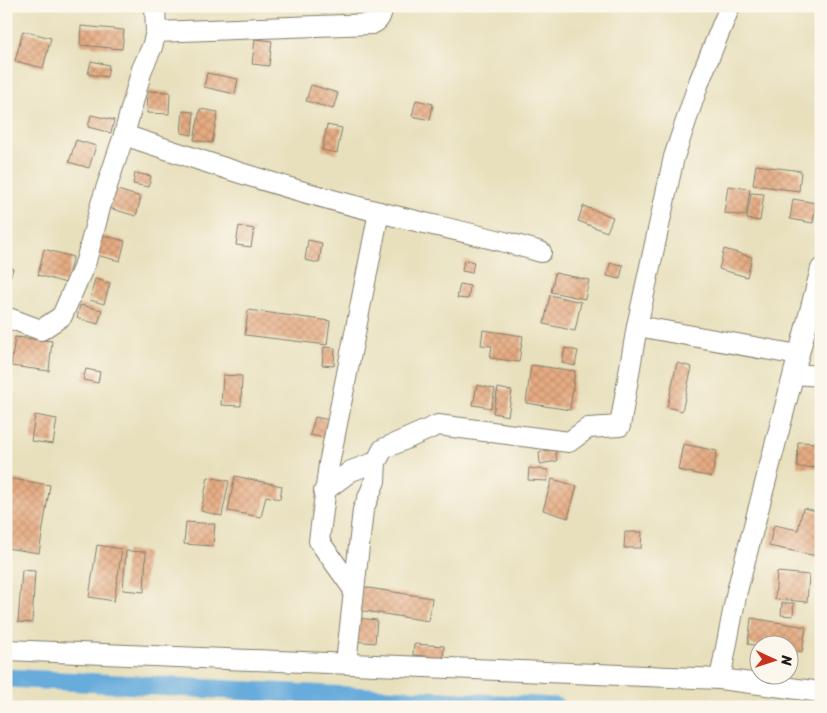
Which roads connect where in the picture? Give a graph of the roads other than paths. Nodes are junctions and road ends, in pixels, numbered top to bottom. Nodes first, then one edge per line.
1 (155, 6) edge
2 (383, 6) edge
3 (730, 6) edge
4 (156, 32) junction
5 (124, 135) junction
6 (379, 212) junction
7 (541, 252) dead end
8 (821, 269) edge
9 (6, 317) edge
10 (637, 326) junction
11 (796, 364) junction
12 (821, 376) edge
13 (376, 462) junction
14 (324, 491) junction
15 (354, 590) junction
16 (6, 650) edge
17 (346, 663) junction
18 (720, 679) junction
19 (821, 692) edge

1 - 4 street
2 - 4 street
3 - 10 street
4 - 5 street
5 - 6 street
5 - 9 street
6 - 7 street
6 - 14 street
8 - 11 street
10 - 11 street
10 - 13 street
11 - 12 street
11 - 18 street
13 - 14 street
13 - 15 street
14 - 15 street
15 - 17 street
16 - 17 street
17 - 18 street
18 - 19 street

